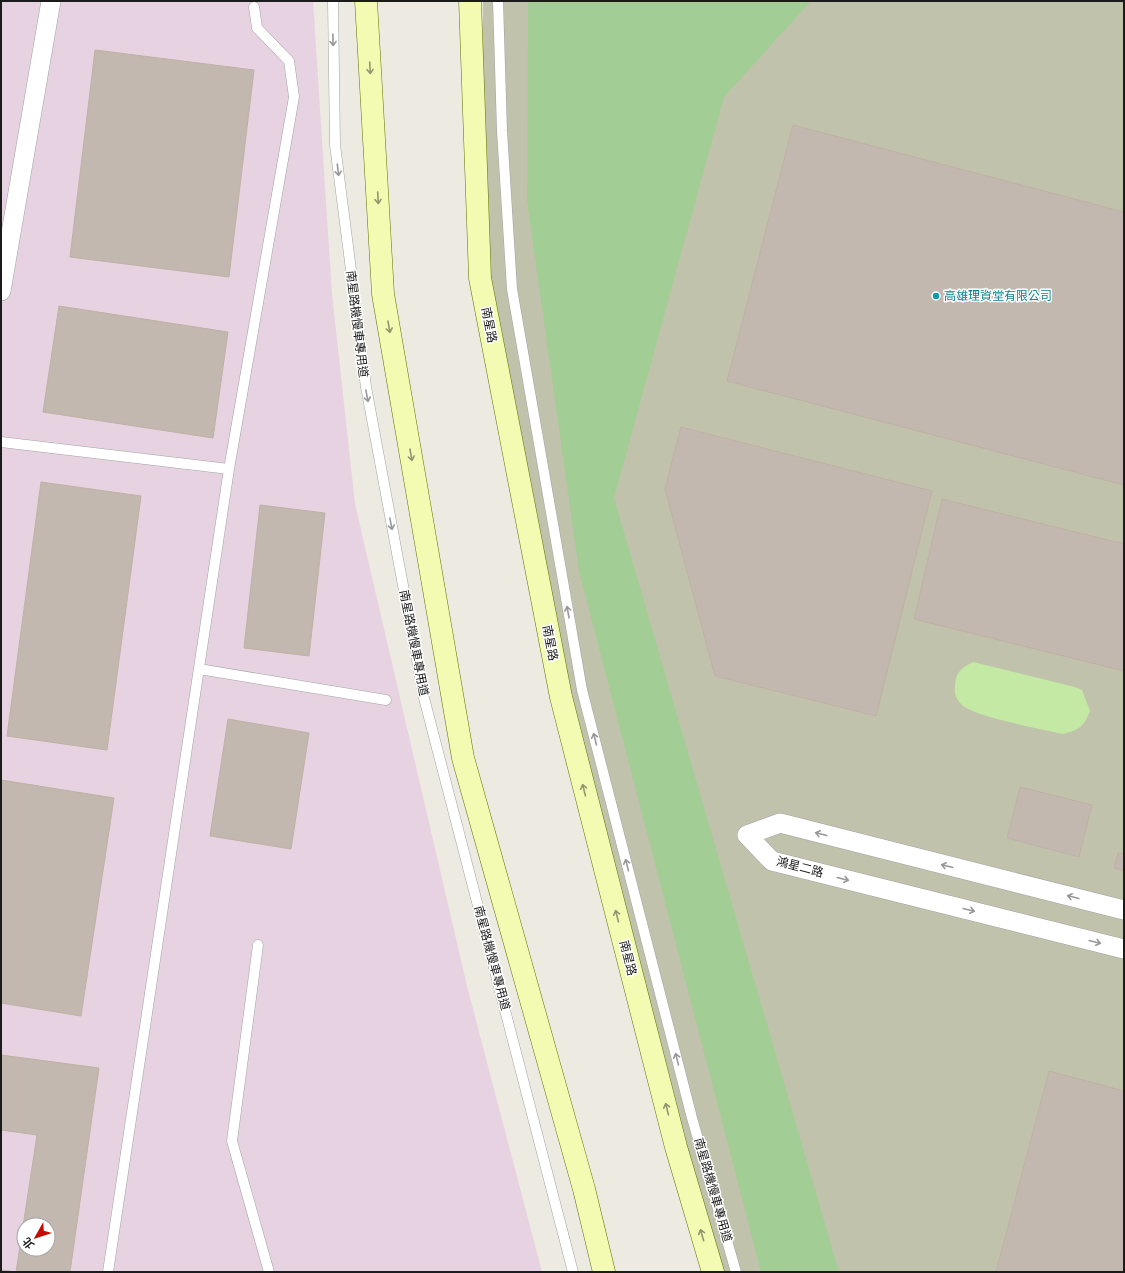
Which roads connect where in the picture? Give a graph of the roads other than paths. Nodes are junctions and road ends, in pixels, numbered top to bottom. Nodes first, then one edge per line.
1 (52, 1) edge
2 (333, 1) edge
3 (366, 1) edge
4 (470, 1) edge
5 (498, 1) edge
6 (254, 7) dead end
7 (1, 290) edge
8 (1, 442) edge
9 (229, 470) junction
10 (199, 669) junction
11 (386, 700) dead end
12 (1124, 910) edge
13 (258, 945) dead end
14 (1124, 949) edge
15 (108, 1272) edge
16 (268, 1272) edge
17 (573, 1272) edge
18 (604, 1272) edge
19 (712, 1272) edge
20 (736, 1272) edge

1 - 7 street
2 -> 17 lane, 南星路機慢車專用道
3 -> 18 street
19 -> 4 street, 南星路
20 -> 5 lane, 南星路機慢車專用道
6 - 9 lane
8 - 9 lane
9 - 10 lane
10 - 11 lane
10 - 15 lane
12 -> 14 street, 鴻星二路
13 - 16 lane

